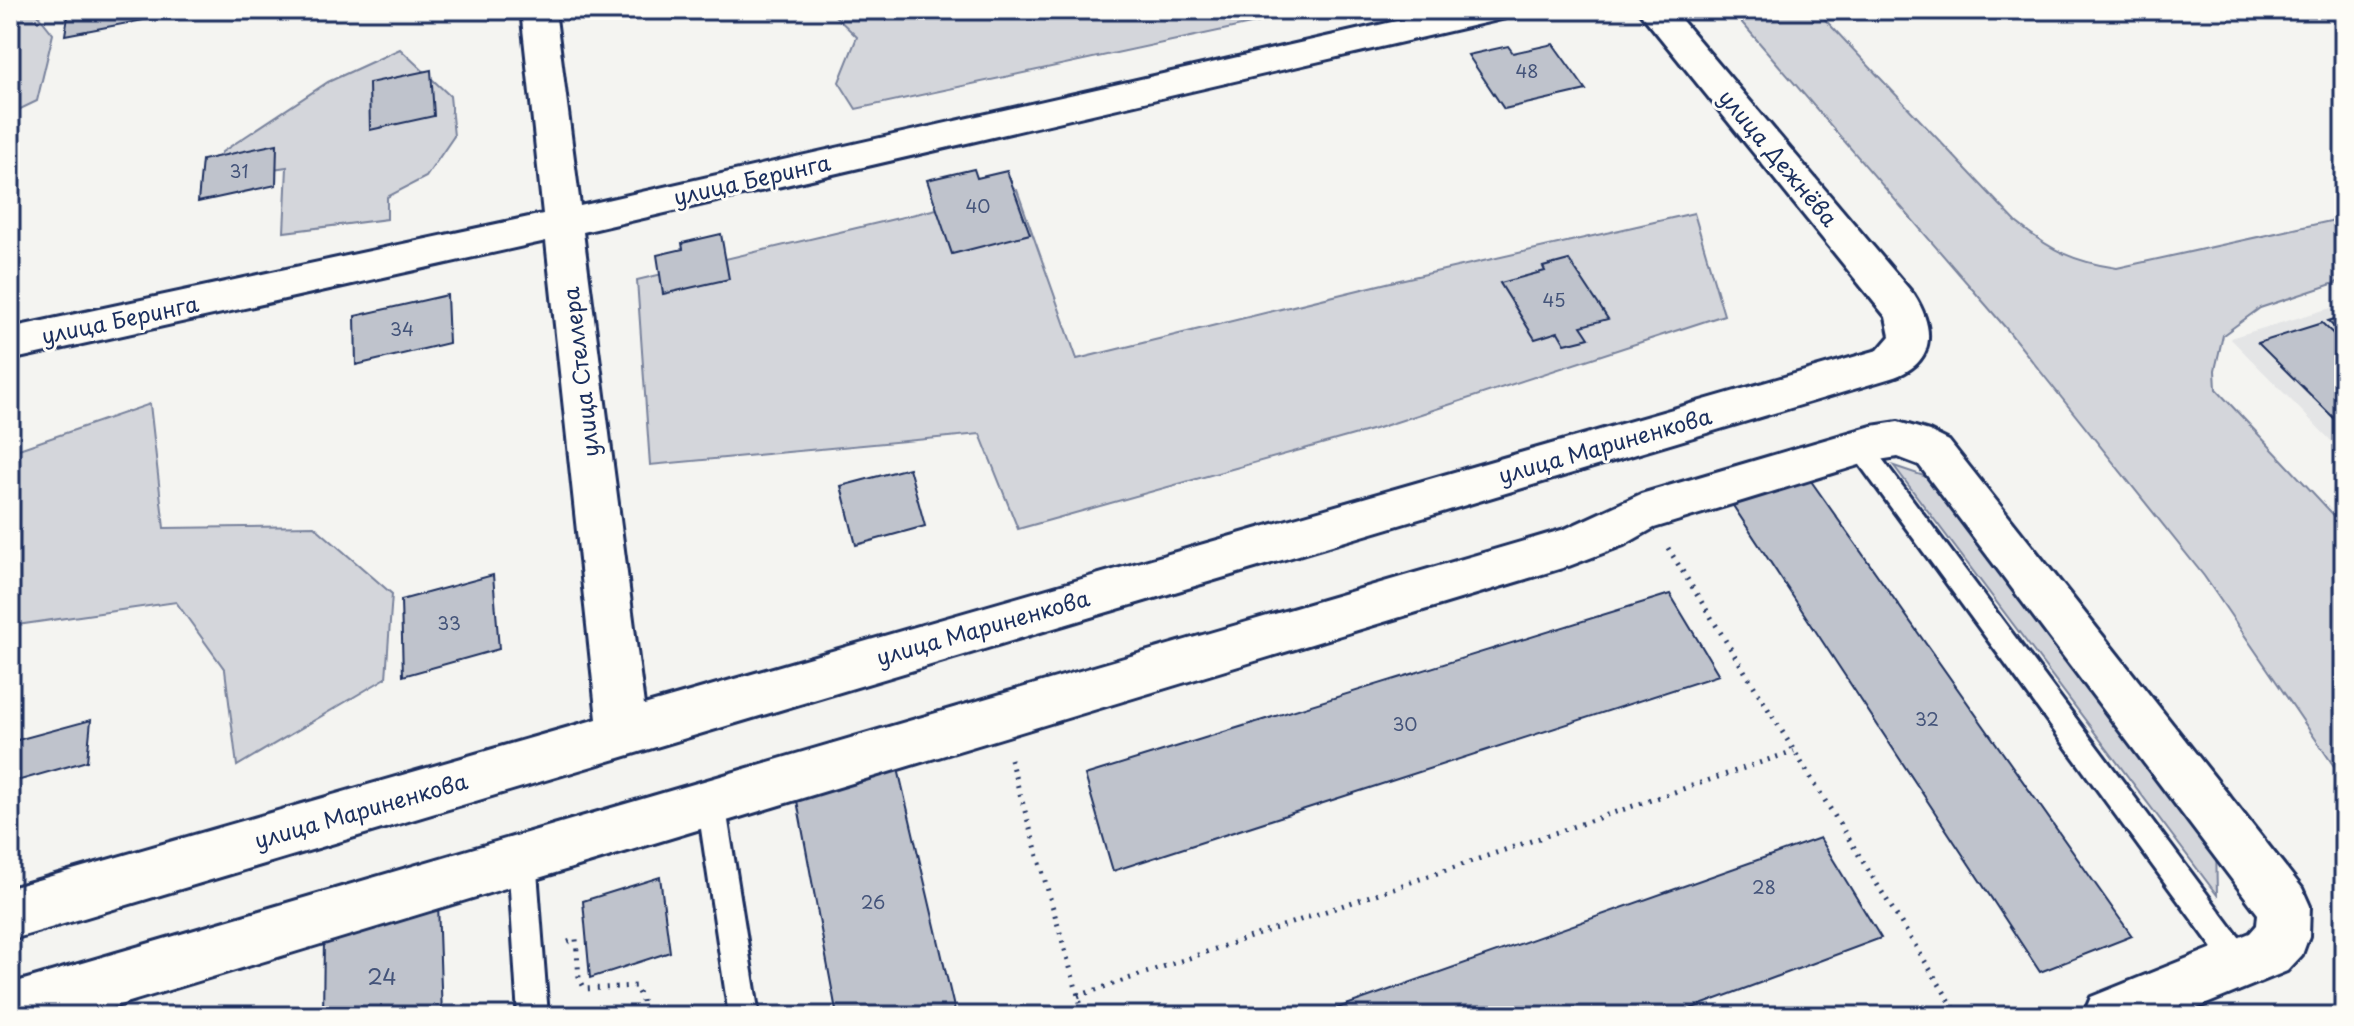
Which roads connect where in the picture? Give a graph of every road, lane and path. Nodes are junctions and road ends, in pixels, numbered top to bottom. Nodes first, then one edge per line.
1 (538, 10) edge
2 (1493, 10) edge
3 (1655, 10) edge
4 (564, 223) junction
5 (1900, 306) joint
6 (10, 344) edge
7 (1860, 447) junction
8 (1646, 512) junction
9 (998, 717) junction
10 (623, 734) junction
11 (1794, 751) junction
12 (711, 802) junction
13 (522, 858) junction
14 (10, 914) edge
15 (2262, 949) junction
16 (529, 955) junction
17 (1078, 996) junction
18 (10, 1011) edge
19 (533, 1016) edge
20 (644, 1016) edge
21 (744, 1016) edge
22 (1084, 1016) edge
23 (1959, 1016) edge
24 (2110, 1016) edge

1 - 4 street, улица Стеллера
2 - 4 street, улица Беринга
3 - 5 street, улица Дежнёва
4 - 6 street, улица Беринга
4 - 10 street, улица Стеллера
5 - 10 street, улица Мариненкова
7 - 8 street
7 - 15 lane
7 - 15 street
8 - 9 street
8 - 11 path
9 - 12 street
9 - 17 path
10 - 14 street, улица Мариненкова
11 - 17 path
11 - 23 path
12 - 13 street
12 - 21 lane
13 - 16 lane
13 - 18 street
15 - 24 street
16 - 19 lane
16 - 20 path
17 - 22 path

